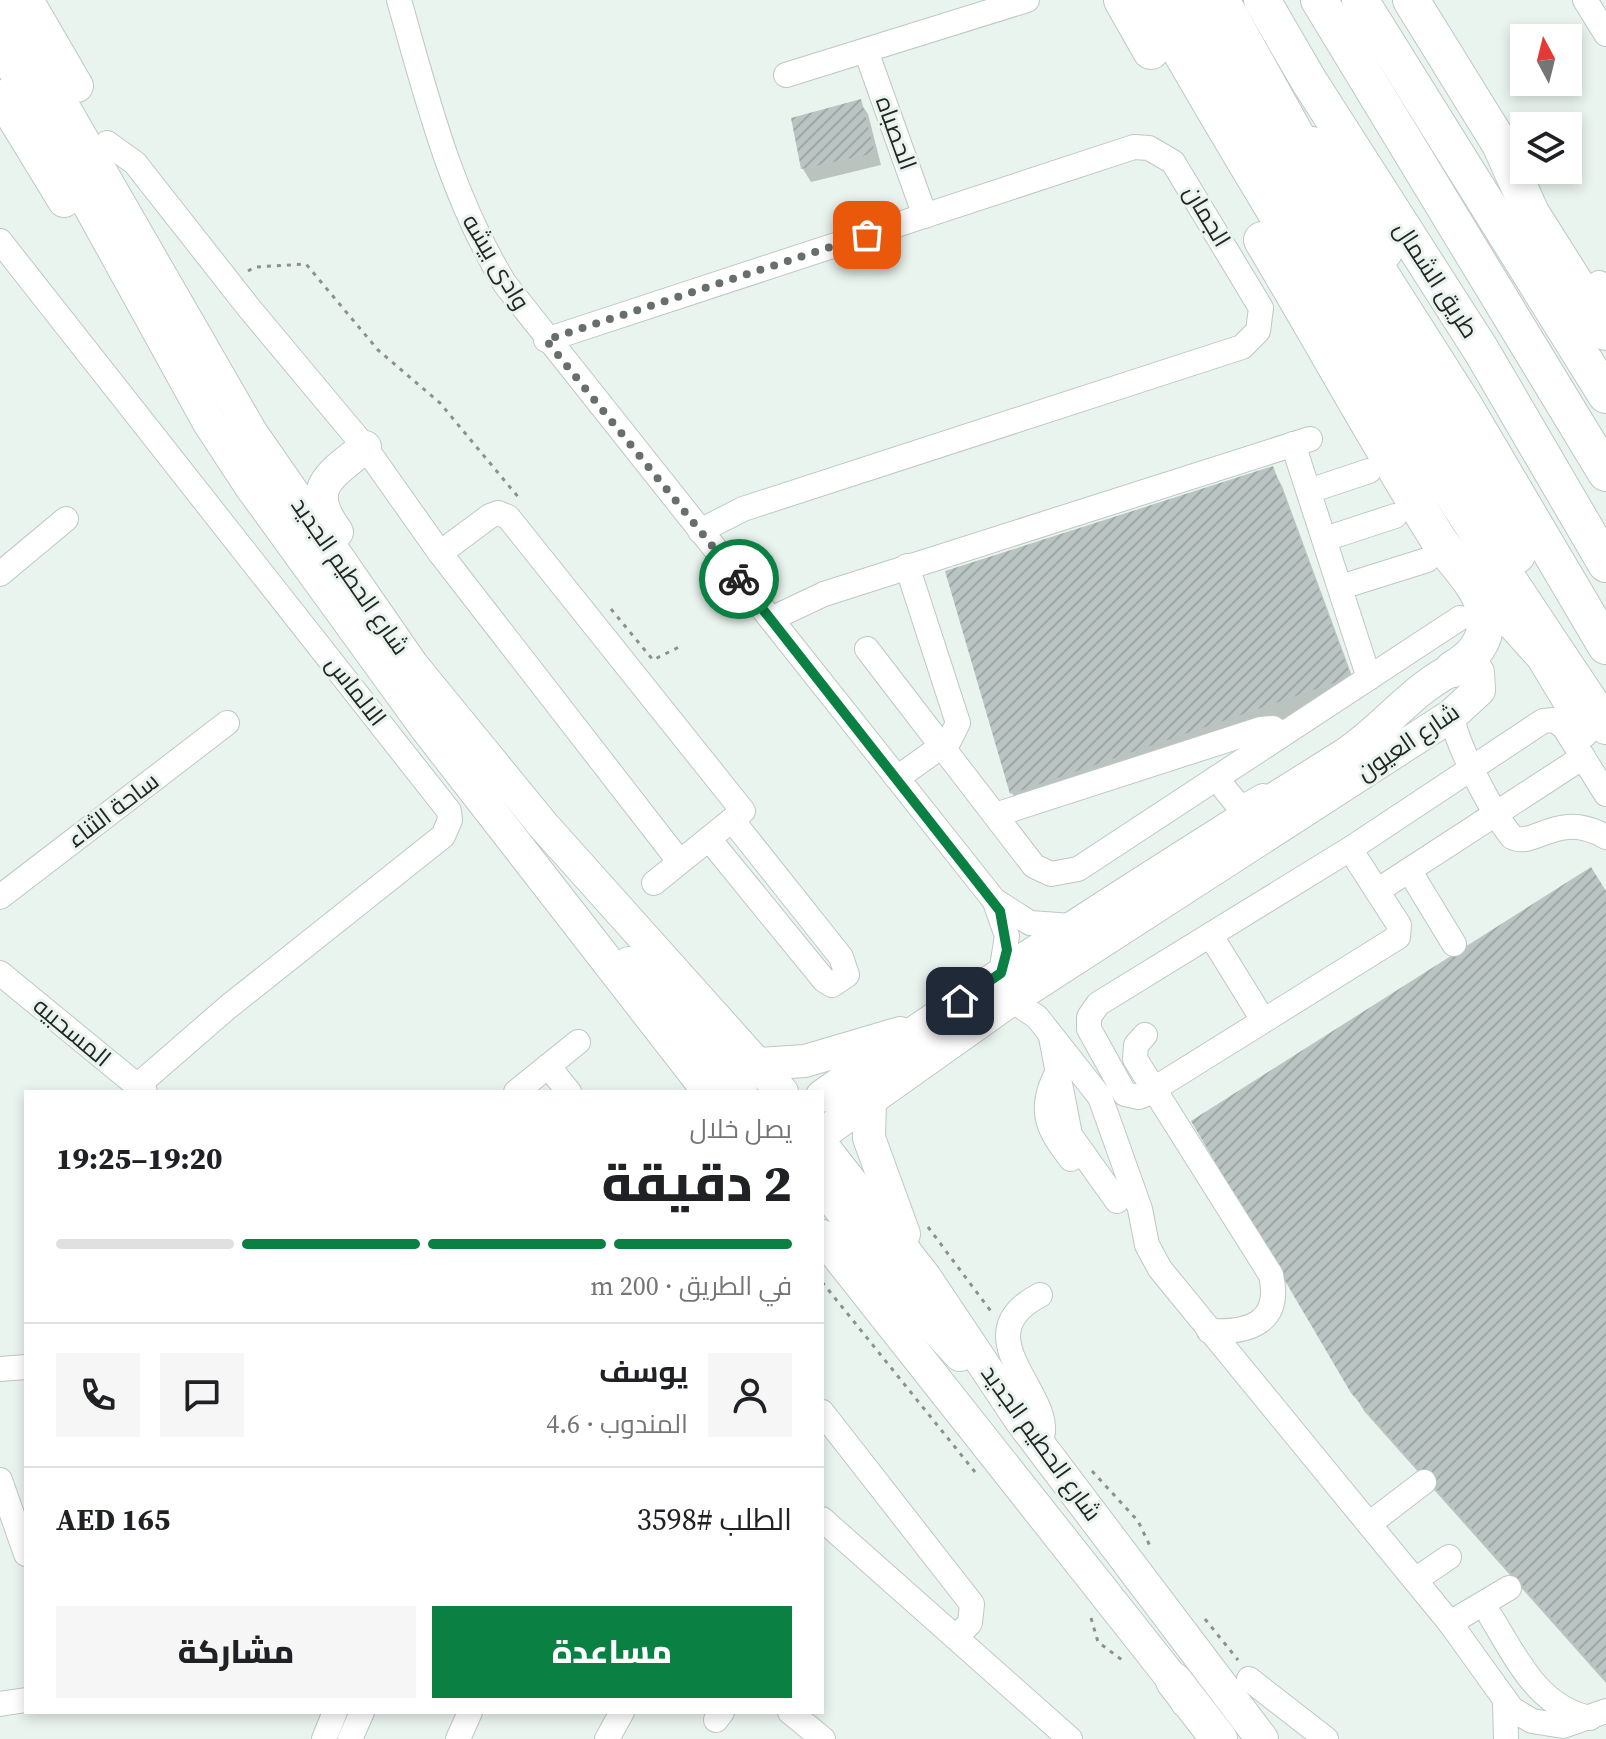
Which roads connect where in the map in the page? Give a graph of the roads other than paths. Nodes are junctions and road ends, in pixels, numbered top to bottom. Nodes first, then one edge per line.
1 (2, 0) edge
2 (27, 0) edge
3 (399, 0) edge
4 (1027, 0) edge
5 (1122, 0) edge
6 (1151, 0) edge
7 (1186, 0) edge
8 (1221, 0) edge
9 (1262, 0) edge
10 (1319, 0) edge
11 (1360, 0) edge
12 (1376, 0) edge
13 (1411, 0) edge
14 (1440, 0) edge
15 (1585, 0) edge
16 (1606, 34) edge
17 (0, 44) edge
18 (866, 51) junction
19 (786, 75) dead end
20 (0, 96) edge
21 (1291, 124) junction
22 (1510, 125) edge
23 (107, 143) junction
24 (1543, 184) edge
25 (1531, 213) junction
26 (925, 216) junction
27 (130, 218) junction
28 (0, 241) edge
29 (1604, 288) edge
30 (1606, 332) edge
31 (546, 340) junction
32 (1424, 390) junction
33 (1606, 395) edge
34 (196, 399) junction
35 (1530, 437) junction
36 (365, 447) junction
37 (1369, 471) dead end
38 (1606, 473) edge
39 (1309, 491) junction
40 (1528, 513) junction
41 (1395, 516) dead end
42 (66, 519) dead end
43 (700, 531) junction
44 (1325, 539) junction
45 (440, 553) junction
46 (1427, 560) dead end
47 (1606, 564) edge
48 (907, 566) junction
49 (0, 574) edge
50 (1341, 587) junction
51 (1468, 604) junction
52 (771, 619) junction
53 (1606, 646) edge
54 (867, 649) dead end
55 (413, 666) junction
56 (1453, 669) junction
57 (1369, 678) junction
58 (1606, 715) edge
59 (1448, 718) junction
60 (227, 723) dead end
61 (1606, 726) edge
62 (1282, 734) junction
63 (942, 745) junction
64 (1583, 757) junction
65 (1606, 770) edge
66 (1472, 774) junction
67 (1308, 777) junction
68 (897, 778) junction
69 (1210, 782) junction
70 (1606, 794) edge
71 (1496, 814) junction
72 (995, 815) junction
73 (732, 820) junction
74 (1606, 837) edge
75 (709, 839) junction
76 (1204, 842) junction
77 (1350, 849) junction
78 (679, 861) junction
79 (1404, 873) junction
80 (654, 883) dead end
81 (1377, 891) junction
82 (0, 897) edge
83 (994, 900) junction
84 (1072, 926) junction
85 (1211, 936) junction
86 (595, 943) junction
87 (1450, 947) dead end
88 (0, 973) edge
89 (1003, 988) junction
90 (650, 1015) junction
91 (1263, 1020) junction
92 (918, 1029) junction
93 (1050, 1033) junction
94 (1145, 1035) dead end
95 (578, 1042) dead end
96 (759, 1064) junction
97 (548, 1066) junction
98 (141, 1089) edge
99 (518, 1090) edge
100 (567, 1090) edge
101 (687, 1090) edge
102 (707, 1090) edge
103 (739, 1090) edge
104 (780, 1090) edge
105 (1151, 1090) junction
106 (824, 1095) edge
107 (870, 1102) junction
108 (824, 1133) edge
109 (824, 1148) edge
110 (1127, 1174) junction
111 (824, 1189) edge
112 (1113, 1204) dead end
113 (824, 1238) edge
114 (824, 1257) edge
115 (1259, 1257) junction
116 (925, 1277) junction
117 (870, 1295) junction
118 (1040, 1295) dead end
119 (1209, 1331) junction
120 (24, 1367) edge
121 (0, 1369) edge
122 (824, 1415) edge
123 (1031, 1433) junction
124 (0, 1480) edge
125 (1424, 1482) dead end
126 (824, 1521) edge
127 (1369, 1524) junction
128 (24, 1548) edge
129 (1449, 1557) dead end
130 (1415, 1580) junction
131 (1509, 1588) dead end
132 (1491, 1617) dead end
133 (1450, 1623) junction
134 (957, 1636) junction
135 (1249, 1679) road end
136 (1174, 1681) junction
137 (24, 1700) edge
138 (1505, 1700) junction
139 (0, 1704) edge
140 (358, 1714) edge
141 (469, 1714) edge
142 (621, 1714) edge
143 (792, 1714) edge
144 (1598, 1714) edge
145 (1543, 1724) junction
146 (331, 1726) edge
147 (458, 1739) edge
148 (607, 1739) edge
149 (823, 1739) edge
150 (1070, 1739) edge
151 (1208, 1739) edge
152 (1219, 1739) edge
153 (1262, 1739) edge
154 (1326, 1739) edge
155 (1506, 1739) edge
156 (1522, 1739) edge

1 - 27 main road, شارع الحطيم الجديد
2 - 23 main road
3 - 31 street, وادى بيشه
4 - 18 street
5 - 51 highway
6 - 61 highway
7 - 32 highway
8 - 21 highway
9 - 35 highway, طريق الشمال
10 - 38 highway, طريق الشمال
11 - 33 highway
12 - 25 highway
13 - 25 highway
14 - 22 highway
15 - 16 street
17 - 34 main road, شارع الحطيم الجديد
18 - 19 street
18 - 26 street, الحصباه
20 - 34 main road
21 - 35 highway
21 - 40 highway
23 - 27 main road
23 - 36 street
24 - 29 highway
25 - 30 highway
26 - 31 street, الجمان
26 - 43 street, الجمان
27 - 55 main road, شارع الحطيم الجديد
28 - 98 street, الالماس
31 - 43 street, وادى بيشه
32 - 40 highway
32 - 58 highway
34 - 86 main road, شارع الحطيم الجديد
35 - 47 highway, طريق الشمال
36 - 45 street
36 - 55 main road
37 - 39 street
39 - 44 street
39 - 48 street
40 - 53 highway
41 - 44 street
42 - 49 street
43 - 52 street, وادى بيشه
44 - 50 street
45 - 73 street
45 - 78 street
46 - 50 street
48 - 52 street
48 - 63 street
50 - 57 street
51 - 56 highway
51 - 57 street
51 - 65 street
52 - 68 street, وادى بيشه
54 - 63 street
55 - 96 main road, شارع الحطيم الجديد
56 - 59 main road, شارع العيون
56 - 67 main road, شارع العيون
57 - 62 street
59 - 66 street
59 - 89 main road, شارع العيون
60 - 82 street, ساحة الثناء
62 - 69 street
62 - 72 street
63 - 68 street
63 - 72 street
64 - 66 street
64 - 70 street
64 - 71 street
66 - 71 street
66 - 77 street
67 - 69 street
67 - 76 main road, شارع العيون
68 - 83 street, وادى بيشه
69 - 72 street
69 - 76 street
71 - 74 street
71 - 79 street
73 - 75 street
73 - 75 street
75 - 78 street
76 - 84 main road, شارع العيون
77 - 81 street
77 - 85 street
78 - 80 street
79 - 81 street
79 - 87 street
81 - 91 street
83 - 84 street, وادى بيشه
83 - 89 street, وادى بيشه
84 - 89 main road, شارع العيون
85 - 91 street
85 - 105 street
86 - 90 main road, شارع الحطيم الجديد
86 - 103 main road
88 - 98 street, المسحبيه
89 - 92 main road, شارع العيون
89 - 93 street
89 - 107 main road, شارع العيون
90 - 101 main road
90 - 102 main road, شارع الحطيم الجديد
91 - 105 street
92 - 96 main road
92 - 106 main road, شارع العيون
93 - 110 street
93 - 112 street
94 - 105 street
95 - 97 street
96 - 104 main road, شارع الحطيم الجديد
97 - 99 street
97 - 100 street
105 - 115 street
107 - 108 main road, شارع العيون
107 - 116 main road
109 - 116 main road, شارع الحطيم الجديد
110 - 115 street
110 - 119 street
111 - 123 main road
113 - 117 main road, شارع الحطيم الجديد
114 - 117 main road
115 - 119 street
116 - 123 main road, شارع الحطيم الجديد
117 - 136 main road, شارع الحطيم الجديد
118 - 123 street
119 - 127 street
120 - 121 street
122 - 134 street
123 - 153 main road, شارع الحطيم الجديد
124 - 128 street
125 - 127 street
126 - 134 street
127 - 130 street
129 - 130 street
130 - 133 street
131 - 133 street
132 - 144 street
133 - 138 street
134 - 150 street
135 - 154 street
136 - 151 main road, شارع الحطيم الجديد
136 - 152 highway
137 - 139 street
138 - 145 street
138 - 155 street
140 - 146 street
141 - 147 street
142 - 148 street
143 - 149 street
144 - 145 street
145 - 156 street

